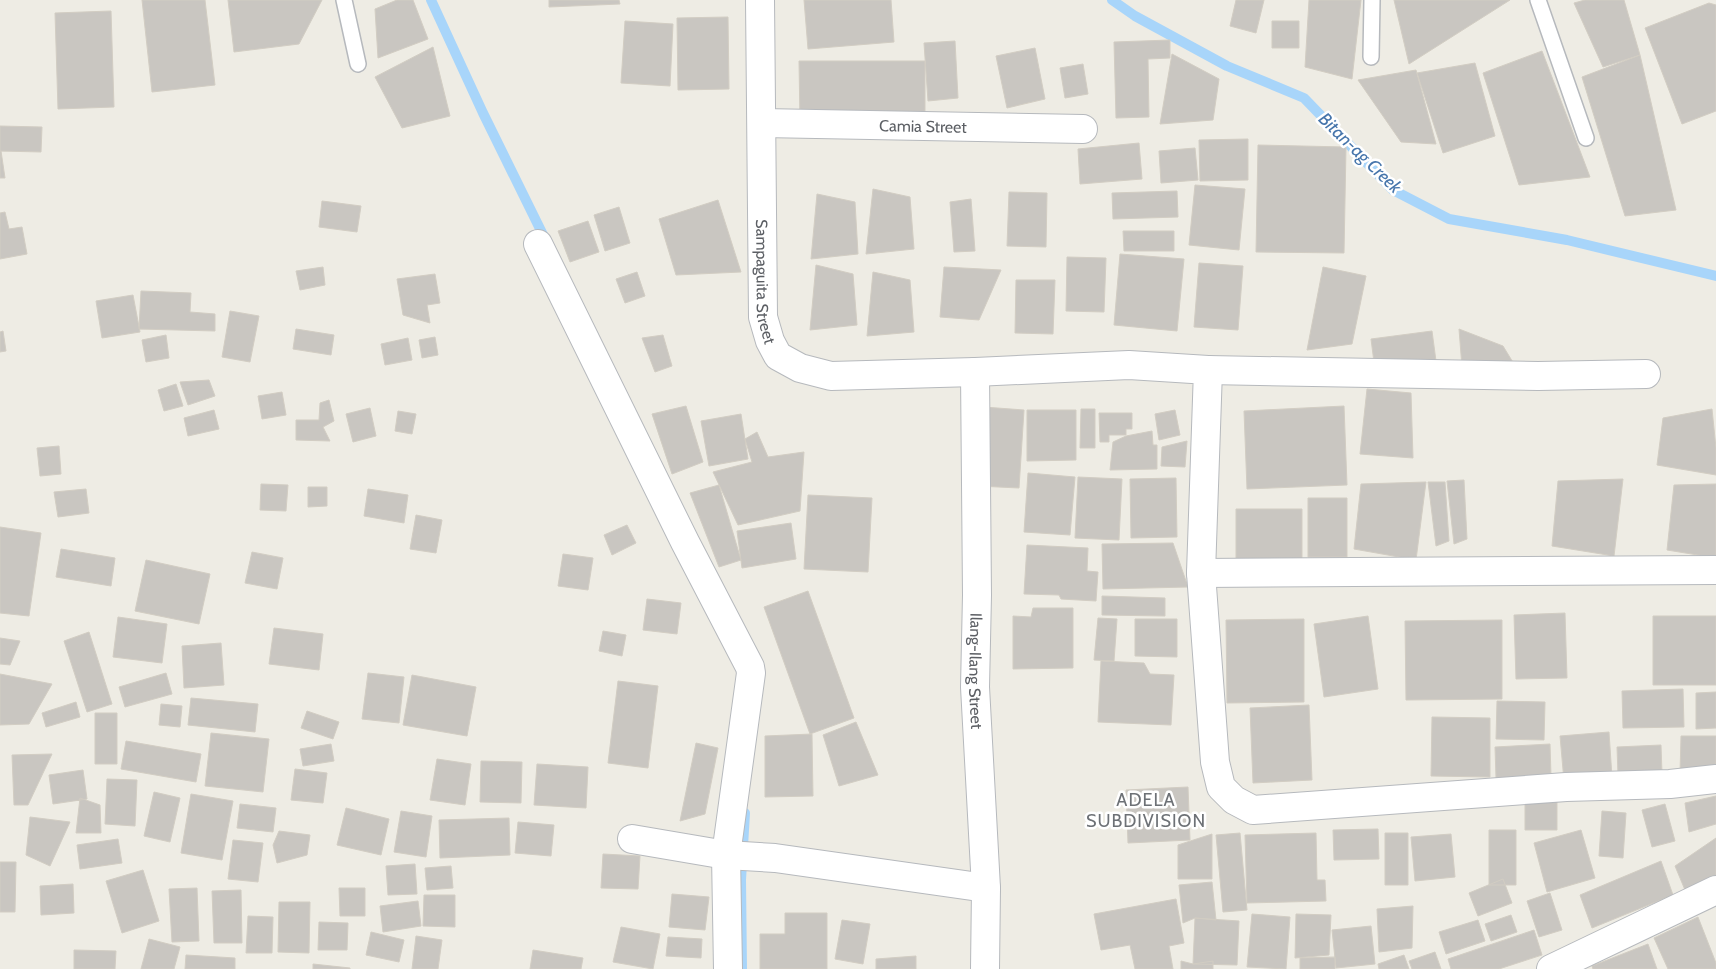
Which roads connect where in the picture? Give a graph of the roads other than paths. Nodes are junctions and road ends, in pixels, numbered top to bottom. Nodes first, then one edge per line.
1 (344, 0) edge
2 (760, 0) edge
3 (1372, 0) edge
4 (1538, 0) edge
5 (1372, 57) dead end
6 (358, 64) dead end
7 (762, 123) junction
8 (1083, 129) dead end
9 (1586, 138) dead end
10 (538, 244) dead end
11 (1208, 370) junction
12 (975, 372) junction
13 (1646, 374) dead end
14 (1716, 570) edge
15 (1202, 572) junction
16 (1716, 779) edge
17 (632, 839) dead end
18 (728, 855) junction
19 (986, 888) junction
20 (1716, 890) edge
21 (728, 969) edge
22 (985, 969) edge
23 (1551, 969) edge

1 - 6 lane
2 - 7 street, Sampaguita Street
3 - 5 lane
4 - 9 lane
7 - 8 street, Camia Street
7 - 12 street, Sampaguita Street
10 - 18 street
11 - 12 street, Sampaguita Street
11 - 13 street, Sampaguita Street
11 - 15 street
12 - 19 street, Ilang-Ilang Street
14 - 15 street
15 - 16 street
17 - 18 street
18 - 19 street
18 - 21 street
19 - 22 street, Ilang-Ilang Street
20 - 23 street

